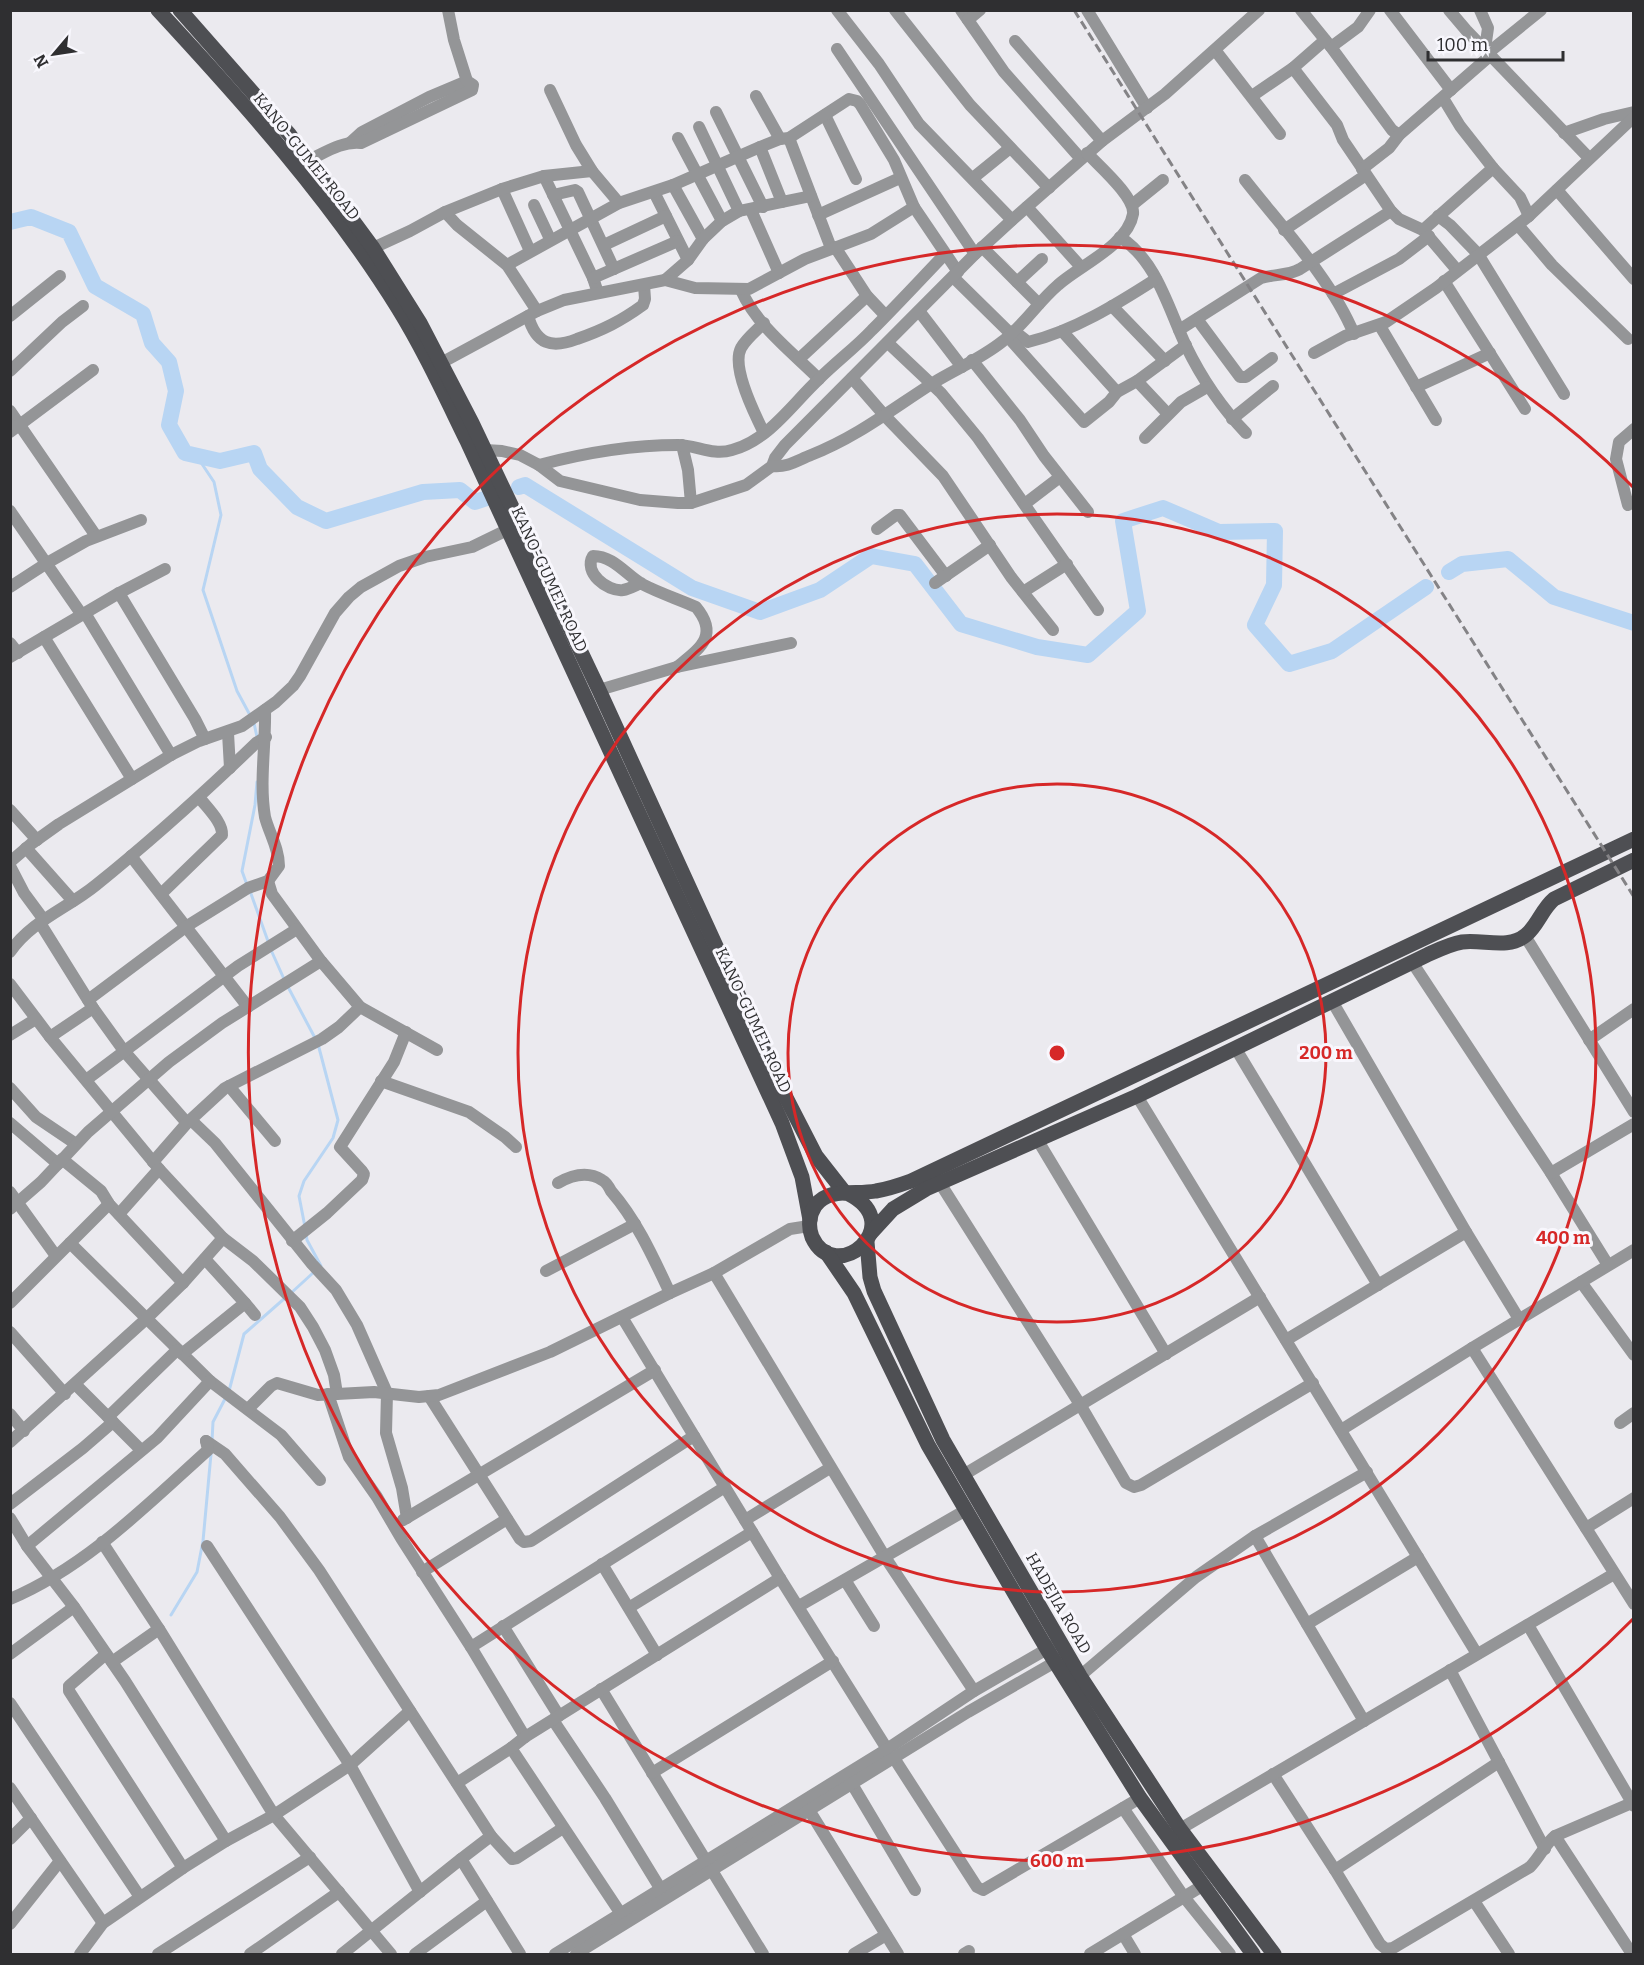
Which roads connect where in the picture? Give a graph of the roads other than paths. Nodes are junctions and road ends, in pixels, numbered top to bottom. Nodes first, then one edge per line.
1 (158, 10) edge
2 (180, 10) edge
3 (448, 10) edge
4 (837, 10) edge
5 (896, 10) edge
6 (980, 10) edge
7 (1087, 10) edge
8 (1259, 10) edge
9 (1301, 10) edge
10 (1390, 10) edge
11 (1449, 10) edge
12 (1480, 10) edge
13 (1541, 10) edge
14 (1365, 12) edge
15 (964, 15) edge
16 (201, 34) junction
17 (1015, 41) dead end
18 (1328, 44) junction
19 (189, 45) junction
20 (837, 49) dead end
21 (1215, 50) junction
22 (1488, 52) junction
23 (1293, 68) junction
24 (550, 90) dead end
25 (1447, 94) junction
26 (756, 96) dead end
27 (1252, 96) junction
28 (1147, 108) junction
29 (716, 112) dead end
30 (1634, 112) edge
31 (825, 115) junction
32 (1634, 117) edge
33 (699, 127) dead end
34 (1564, 133) junction
35 (1280, 134) dead end
36 (1399, 135) junction
37 (678, 138) dead end
38 (785, 139) junction
39 (1102, 141) junction
40 (760, 147) junction
41 (1010, 148) junction
42 (739, 156) junction
43 (1084, 156) junction
44 (1589, 158) junction
45 (309, 160) junction
46 (718, 165) junction
47 (1493, 168) junction
48 (592, 171) junction
49 (1364, 172) junction
50 (697, 174) junction
51 (544, 176) junction
52 (900, 178) junction
53 (973, 178) junction
54 (856, 179) dead end
55 (1163, 180) dead end
56 (1245, 180) dead end
57 (673, 185) junction
58 (1048, 188) junction
59 (502, 189) junction
60 (1557, 190) junction
61 (654, 192) junction
62 (553, 195) junction
63 (811, 196) junction
64 (782, 202) junction
65 (618, 203) junction
66 (534, 205) dead end
67 (1132, 205) junction
68 (914, 207) junction
69 (1027, 207) junction
70 (751, 209) junction
71 (1391, 211) junction
72 (445, 212) junction
73 (818, 215) junction
74 (666, 216) junction
75 (1438, 216) junction
76 (1529, 216) junction
77 (592, 219) junction
78 (1012, 220) junction
79 (722, 221) junction
80 (1518, 225) junction
81 (570, 230) junction
82 (1284, 230) junction
83 (1426, 233) junction
84 (1120, 237) junction
85 (550, 239) junction
86 (703, 239) junction
87 (678, 241) junction
88 (604, 245) junction
89 (833, 247) junction
90 (373, 248) junction
91 (530, 251) junction
92 (979, 251) junction
93 (945, 254) junction
94 (1478, 254) junction
95 (1042, 259) dead end
96 (688, 260) junction
97 (1310, 263) junction
98 (507, 265) junction
99 (1081, 267) junction
100 (614, 269) junction
101 (1457, 270) junction
102 (778, 273) junction
103 (956, 274) junction
104 (384, 275) junction
105 (60, 276) dead end
106 (593, 278) junction
107 (1156, 279) junction
108 (1634, 279) edge
109 (665, 280) junction
110 (1444, 281) junction
111 (1017, 282) junction
112 (644, 285) junction
113 (741, 290) junction
114 (598, 293) junction
115 (1333, 294) junction
116 (867, 296) junction
117 (1039, 304) junction
118 (83, 306) dead end
119 (1112, 306) junction
120 (919, 311) junction
121 (532, 314) junction
122 (885, 315) junction
123 (10, 316) edge
124 (1197, 319) junction
125 (764, 323) junction
126 (1380, 326) junction
127 (1179, 330) junction
128 (1062, 332) junction
129 (1011, 334) junction
130 (1354, 334) junction
131 (1628, 339) dead end
132 (888, 343) junction
133 (1186, 345) junction
134 (1314, 353) dead end
135 (1490, 353) junction
136 (1272, 357) dead end
137 (800, 359) junction
138 (1165, 361) junction
139 (441, 363) junction
140 (967, 364) junction
141 (93, 370) dead end
142 (10, 371) edge
143 (819, 378) junction
144 (852, 378) junction
145 (1137, 381) junction
146 (932, 384) junction
147 (1274, 386) dead end
148 (1208, 387) junction
149 (1416, 387) junction
150 (1116, 392) junction
151 (1564, 394) dead end
152 (1525, 409) dead end
153 (10, 411) edge
154 (1168, 414) junction
155 (885, 416) junction
156 (1232, 419) junction
157 (1436, 420) dead end
158 (16, 428) edge
159 (1634, 429) edge
160 (1246, 433) dead end
161 (764, 434) junction
162 (1145, 438) dead end
163 (682, 445) junction
164 (485, 450) junction
165 (539, 465) junction
166 (772, 466) junction
167 (1060, 477) junction
168 (691, 503) junction
169 (1026, 503) junction
170 (1628, 505) dead end
171 (10, 511) edge
172 (1088, 512) dead end
173 (141, 520) dead end
174 (507, 530) junction
175 (877, 530) dead end
176 (96, 536) junction
177 (990, 545) junction
178 (47, 562) junction
179 (1067, 564) junction
180 (165, 569) dead end
181 (946, 576) junction
182 (641, 583) dead end
183 (935, 583) dead end
184 (10, 587) edge
185 (1023, 592) junction
186 (119, 594) junction
187 (1098, 610) dead end
188 (84, 614) junction
189 (1053, 630) dead end
190 (44, 637) junction
191 (791, 642) dead end
192 (13, 651) edge
193 (677, 667) junction
194 (599, 690) junction
195 (256, 716) junction
196 (228, 733) junction
197 (205, 739) junction
198 (261, 740) junction
199 (171, 755) junction
200 (230, 768) junction
201 (132, 779) junction
202 (633, 782) junction
203 (199, 797) junction
204 (10, 810) edge
205 (1634, 839) edge
206 (37, 840) junction
207 (27, 848) junction
208 (1612, 849) junction
209 (131, 856) junction
210 (1627, 863) edge
211 (10, 864) edge
212 (268, 881) junction
213 (161, 894) junction
214 (73, 901) junction
215 (42, 922) junction
216 (187, 926) junction
217 (297, 929) junction
218 (1525, 936) junction
219 (10, 952) edge
220 (321, 961) junction
221 (1412, 962) junction
222 (225, 976) junction
223 (10, 984) edge
224 (1332, 1001) junction
225 (90, 1004) junction
226 (248, 1007) junction
227 (360, 1007) junction
228 (1634, 1009) edge
229 (36, 1019) junction
230 (406, 1032) junction
231 (10, 1035) edge
232 (50, 1037) junction
233 (1589, 1040) junction
234 (1236, 1049) junction
235 (437, 1050) dead end
236 (124, 1051) junction
237 (147, 1079) junction
238 (86, 1080) junction
239 (381, 1081) junction
240 (229, 1086) junction
241 (10, 1088) edge
242 (1137, 1096) junction
243 (110, 1112) junction
244 (1634, 1112) edge
245 (189, 1121) junction
246 (10, 1123) edge
247 (1634, 1124) edge
248 (1037, 1139) junction
249 (275, 1141) dead end
250 (76, 1144) junction
251 (516, 1147) dead end
252 (60, 1161) junction
253 (156, 1165) junction
254 (1551, 1173) junction
255 (558, 1183) dead end
256 (940, 1183) junction
257 (847, 1194) junction
258 (13, 1201) edge
259 (109, 1204) junction
260 (119, 1214) junction
261 (810, 1223) junction
262 (635, 1224) junction
263 (1466, 1232) junction
264 (300, 1235) junction
265 (869, 1237) junction
266 (223, 1238) junction
267 (69, 1243) junction
268 (1634, 1250) edge
269 (826, 1252) junction
270 (56, 1256) junction
271 (205, 1259) junction
272 (1608, 1265) junction
273 (546, 1271) dead end
274 (714, 1274) junction
275 (183, 1282) junction
276 (1581, 1282) junction
277 (1378, 1285) junction
278 (670, 1293) junction
279 (1260, 1297) junction
280 (10, 1303) edge
281 (245, 1303) junction
282 (255, 1315) dead end
283 (622, 1317) junction
284 (1519, 1319) junction
285 (145, 1320) junction
286 (10, 1332) edge
287 (1286, 1340) junction
288 (1472, 1348) junction
289 (180, 1352) junction
290 (1166, 1354) junction
291 (1634, 1355) edge
292 (655, 1370) junction
293 (210, 1381) junction
294 (1313, 1383) junction
295 (75, 1385) junction
296 (387, 1393) junction
297 (64, 1394) junction
298 (332, 1394) junction
299 (429, 1396) junction
300 (1081, 1406) junction
301 (248, 1409) junction
302 (1634, 1413) edge
303 (10, 1414) edge
304 (111, 1419) junction
305 (1620, 1423) dead end
306 (1341, 1430) junction
307 (24, 1431) junction
308 (694, 1436) junction
309 (10, 1442) edge
310 (141, 1450) junction
311 (830, 1468) junction
312 (1367, 1472) junction
313 (965, 1474) junction
314 (480, 1475) junction
315 (320, 1480) dead end
316 (725, 1487) junction
317 (1634, 1498) edge
318 (10, 1504) edge
319 (966, 1510) junction
320 (407, 1518) junction
321 (11, 1519) edge
322 (507, 1519) junction
323 (745, 1520) junction
324 (395, 1526) junction
325 (1586, 1528) junction
326 (752, 1532) junction
327 (1255, 1536) junction
328 (102, 1542) junction
329 (27, 1546) junction
330 (207, 1546) dead end
331 (885, 1557) junction
332 (1418, 1557) junction
333 (602, 1564) junction
334 (422, 1572) junction
335 (1614, 1574) junction
336 (780, 1578) junction
337 (52, 1579) junction
338 (845, 1580) junction
339 (10, 1599) edge
340 (1634, 1604) edge
341 (74, 1606) junction
342 (799, 1606) junction
343 (630, 1607) junction
344 (1307, 1624) junction
345 (1528, 1624) junction
346 (503, 1626) junction
347 (874, 1626) dead end
348 (159, 1629) junction
349 (471, 1647) junction
350 (1057, 1652) junction
351 (10, 1654) edge
352 (657, 1654) junction
353 (1477, 1654) junction
354 (109, 1658) junction
355 (833, 1661) junction
356 (1450, 1670) junction
357 (1080, 1676) junction
358 (601, 1689) junction
359 (974, 1691) junction
360 (10, 1703) edge
361 (410, 1711) junction
362 (556, 1718) junction
363 (1364, 1721) junction
364 (525, 1737) junction
365 (511, 1748) junction
366 (891, 1753) junction
367 (1499, 1762) junction
368 (350, 1765) junction
369 (652, 1773) junction
370 (1273, 1774) junction
371 (457, 1783) junction
372 (852, 1784) junction
373 (10, 1788) edge
374 (1140, 1798) junction
375 (1633, 1804) edge
376 (1123, 1808) junction
377 (809, 1810) junction
378 (274, 1815) junction
379 (31, 1818) junction
380 (563, 1828) junction
381 (1180, 1829) junction
382 (491, 1836) junction
383 (1555, 1836) junction
384 (10, 1839) edge
385 (226, 1841) junction
386 (1545, 1850) junction
387 (310, 1857) junction
388 (461, 1859) junction
389 (60, 1861) junction
390 (708, 1866) junction
391 (183, 1868) junction
392 (1335, 1869) junction
393 (1202, 1886) junction
394 (660, 1888) junction
395 (915, 1890) dead end
396 (339, 1892) junction
397 (420, 1892) junction
398 (1184, 1896) junction
399 (140, 1897) junction
400 (487, 1901) junction
401 (1474, 1901) junction
402 (621, 1914) junction
403 (104, 1923) junction
404 (10, 1924) edge
405 (371, 1931) junction
406 (1123, 1934) junction
407 (886, 1935) junction
408 (1247, 1952) edge
409 (1504, 1952) edge
410 (80, 1954) edge
411 (158, 1954) edge
412 (250, 1954) edge
413 (342, 1954) edge
414 (391, 1954) edge
415 (415, 1954) edge
416 (520, 1954) edge
417 (555, 1954) edge
418 (576, 1954) edge
419 (763, 1954) edge
420 (854, 1954) edge
421 (898, 1954) edge
422 (1090, 1954) edge
423 (1135, 1954) edge
424 (1230, 1954) edge
425 (1274, 1954) edge
426 (1632, 1954) edge

1 - 19 main road, KANO-GUMEL ROAD
2 - 16 main road, KANO-GUMEL ROAD
3 - 45 street
4 - 53 street
5 - 41 street
6 - 15 street
7 - 28 street
8 - 21 street
9 - 18 street
10 - 25 street
11 - 22 street
12 - 22 street
13 - 22 street
14 - 18 street
15 - 43 street
16 - 19 main road
16 - 45 main road, KANO-GUMEL ROAD
17 - 39 street
18 - 23 street
18 - 36 street
19 - 104 main road, KANO-GUMEL ROAD
20 - 92 street
21 - 27 street
21 - 28 street
22 - 25 street
22 - 34 street
23 - 27 street
23 - 49 street
24 - 48 street
25 - 36 street
25 - 47 street
26 - 38 street
27 - 35 street
28 - 39 street
29 - 42 street
30 - 34 street
31 - 38 street
31 - 52 street
31 - 54 street
32 - 44 street
33 - 46 street
34 - 44 street
36 - 49 street
37 - 50 street
38 - 40 street
38 - 63 street
39 - 43 street
40 - 42 street
40 - 64 street
41 - 53 street
41 - 58 street
42 - 46 street
42 - 70 street
43 - 58 street
43 - 67 street
44 - 60 street
45 - 90 main road, KANO-GUMEL ROAD
46 - 50 street
46 - 70 street
47 - 75 street
47 - 76 street
48 - 51 street
48 - 65 street
49 - 71 street
49 - 82 street
50 - 57 street
50 - 79 street
51 - 59 street
51 - 62 street
52 - 68 street
52 - 73 street
53 - 78 street
55 - 67 street
56 - 82 street
57 - 61 street
57 - 86 street
58 - 69 street
59 - 72 street
59 - 91 street
60 - 76 street
60 - 108 street
61 - 65 street
61 - 74 street
62 - 77 street
62 - 81 street
63 - 64 street
63 - 73 street
64 - 70 street
65 - 77 street
66 - 85 street
67 - 84 street
68 - 89 street
68 - 93 street
69 - 78 street
69 - 99 street
70 - 79 street
70 - 102 street
71 - 83 street
71 - 97 street
72 - 90 street
72 - 98 street
73 - 89 street
74 - 87 street
74 - 88 street
75 - 83 street
75 - 94 street
76 - 80 street
77 - 81 street
77 - 88 street
78 - 92 street
79 - 86 street
80 - 94 street
80 - 131 street
81 - 85 street
81 - 106 street
82 - 97 street
83 - 101 street
83 - 115 street
84 - 99 street
84 - 107 street
85 - 91 street
86 - 96 street
87 - 96 street
87 - 100 street
88 - 100 street
89 - 102 street
89 - 116 street
90 - 104 main road, KANO-GUMEL ROAD
91 - 98 street
92 - 103 street
92 - 111 street
93 - 103 street
93 - 122 street
94 - 101 street
94 - 151 street
95 - 111 street
96 - 109 street
97 - 115 street
97 - 124 street
98 - 121 street
99 - 117 street
100 - 106 street
101 - 110 street
102 - 113 street
103 - 120 street
103 - 129 street
104 - 139 main road, KANO-GUMEL ROAD
104 - 174 main road, KANO-GUMEL ROAD
105 - 123 street
106 - 114 street
107 - 119 street
107 - 127 street
109 - 112 street
109 - 113 street
110 - 126 street
110 - 135 street
111 - 117 street
112 - 114 street
112 - 121 street
113 - 125 street
114 - 121 street
115 - 130 street
116 - 122 street
116 - 137 street
117 - 129 street
118 - 142 street
119 - 128 street
119 - 138 street
120 - 132 street
120 - 140 street
121 - 139 street
122 - 143 street
124 - 127 street
124 - 136 street
125 - 137 street
125 - 161 street
126 - 130 street
126 - 149 street
127 - 133 street
128 - 129 street
128 - 150 street
129 - 140 street
129 - 150 street
130 - 134 street
132 - 144 street
132 - 146 street
133 - 138 street
133 - 148 street
135 - 149 street
135 - 152 street
137 - 143 street
138 - 145 street
139 - 164 main road, KANO-GUMEL ROAD
140 - 146 street
140 - 167 street
141 - 158 street
143 - 161 street
144 - 155 street
144 - 166 street
145 - 150 street
145 - 154 street
146 - 155 street
146 - 169 street
147 - 156 street
148 - 154 street
148 - 156 street
149 - 157 street
153 - 158 street
154 - 162 street
155 - 166 street
155 - 177 street
156 - 160 street
158 - 176 street
159 - 170 street
161 - 163 street
163 - 165 street
163 - 168 street
164 - 165 street
164 - 194 main road, KANO-GUMEL ROAD
165 - 168 street
166 - 168 street
167 - 169 street
167 - 172 street
169 - 179 street
171 - 178 street
173 - 176 street
174 - 195 street
174 - 202 main road, KANO-GUMEL ROAD
175 - 181 street
176 - 178 street
177 - 181 street
177 - 185 street
178 - 184 street
178 - 188 street
179 - 185 street
179 - 187 street
180 - 186 street
181 - 183 street
182 - 193 street
185 - 189 street
186 - 188 street
186 - 197 street
188 - 190 street
188 - 199 street
190 - 192 street
190 - 201 street
191 - 193 street
193 - 194 street
194 - 202 main road, KANO-GUMEL ROAD
195 - 196 street
195 - 198 street
196 - 197 street
196 - 200 street
197 - 199 street
198 - 200 street
198 - 212 street
199 - 201 street
200 - 203 street
201 - 206 street
202 - 257 main road, KANO-GUMEL ROAD
202 - 261 main road, KANO-GUMEL ROAD
203 - 209 street
203 - 213 street
204 - 206 street
205 - 208 main road
206 - 207 street
207 - 211 street
207 - 214 street
208 - 210 main road
208 - 257 main road
209 - 213 street
209 - 214 street
210 - 218 main road
211 - 215 street
212 - 216 street
212 - 217 street
213 - 216 street
214 - 215 street
215 - 219 street
215 - 225 street
216 - 222 street
216 - 225 street
217 - 220 street
217 - 222 street
218 - 221 main road
218 - 233 street
220 - 226 street
220 - 227 street
221 - 224 main road
221 - 254 street
222 - 226 street
222 - 236 street
223 - 229 street
224 - 234 main road
224 - 263 street
225 - 232 street
225 - 236 street
226 - 237 street
227 - 230 street
227 - 240 street
228 - 233 street
229 - 231 street
229 - 232 street
230 - 235 street
230 - 239 street
232 - 238 street
233 - 244 street
234 - 242 main road
234 - 277 street
236 - 237 street
236 - 238 street
237 - 243 street
237 - 245 street
238 - 243 street
239 - 251 street
239 - 264 street
240 - 245 street
240 - 249 street
241 - 250 street
242 - 248 main road
242 - 279 street
243 - 250 street
243 - 253 street
245 - 253 street
245 - 264 street
246 - 252 street
247 - 254 street
248 - 256 main road
248 - 290 street
250 - 252 street
252 - 258 street
252 - 259 street
253 - 260 street
253 - 266 street
254 - 272 street
255 - 262 street
256 - 265 main road
256 - 300 street
257 - 261 main road
257 - 265 main road
258 - 270 street
259 - 260 street
259 - 267 street
260 - 275 street
261 - 269 main road
261 - 274 street
262 - 273 street
262 - 278 street
263 - 277 street
263 - 284 street
264 - 296 street
265 - 269 main road
265 - 313 main road, HADEJIA ROAD
266 - 271 street
266 - 298 street
267 - 270 street
267 - 285 street
268 - 272 street
269 - 319 main road, HADEJIA ROAD
270 - 280 street
271 - 275 street
271 - 281 street
272 - 276 street
274 - 278 street
274 - 311 street
275 - 285 street
276 - 284 street
276 - 291 street
277 - 287 street
278 - 283 street
279 - 287 street
279 - 290 street
281 - 282 street
281 - 289 street
283 - 292 street
283 - 299 street
284 - 288 street
285 - 289 street
285 - 295 street
286 - 297 street
287 - 294 street
288 - 306 street
288 - 325 street
289 - 293 street
289 - 304 street
290 - 300 street
292 - 308 street
292 - 314 street
293 - 301 street
293 - 310 street
294 - 300 street
294 - 306 street
295 - 297 street
295 - 304 street
296 - 298 street
296 - 299 street
296 - 320 street
297 - 307 street
298 - 301 street
298 - 324 street
299 - 314 street
300 - 313 street
301 - 315 street
302 - 305 street
303 - 307 street
304 - 310 street
304 - 318 street
306 - 312 street
307 - 309 street
308 - 316 street
308 - 322 street
310 - 329 street
311 - 323 street
311 - 331 street
312 - 327 street
312 - 332 street
313 - 350 main road, HADEJIA ROAD
314 - 320 street
314 - 322 street
316 - 323 street
316 - 333 street
317 - 325 street
319 - 331 street
319 - 350 main road, HADEJIA ROAD
320 - 324 street
321 - 329 street
322 - 334 street
323 - 326 street
324 - 334 street
325 - 335 street
326 - 336 street
326 - 343 street
327 - 344 street
327 - 357 street
328 - 337 street
328 - 348 street
328 - 361 street
329 - 337 street
330 - 368 street
331 - 338 street
331 - 359 street
332 - 344 street
332 - 353 street
333 - 343 street
333 - 346 street
334 - 349 street
335 - 340 street
335 - 345 street
336 - 342 street
336 - 352 street
337 - 339 street
337 - 341 street
338 - 342 street
338 - 347 street
341 - 351 street
341 - 354 street
342 - 355 street
343 - 352 street
344 - 363 street
345 - 353 street
345 - 375 street
346 - 349 street
346 - 362 street
348 - 354 street
348 - 378 street
349 - 364 street
350 - 357 main road, HADEJIA ROAD
350 - 359 street
350 - 366 street
350 - 374 main road, HADEJIA ROAD
352 - 358 street
353 - 356 street
354 - 385 street
354 - 391 street
355 - 366 street
355 - 369 street
356 - 363 street
356 - 367 street
357 - 381 main road, HADEJIA ROAD
358 - 362 street
358 - 369 street
359 - 366 street
360 - 399 street
361 - 368 street
361 - 371 street
362 - 364 street
362 - 394 street
363 - 370 street
364 - 365 street
365 - 371 street
365 - 380 street
366 - 372 street
366 - 376 street
366 - 390 street
367 - 386 street
367 - 392 street
368 - 378 street
368 - 397 street
369 - 390 street
370 - 381 street
370 - 392 street
371 - 382 street
372 - 377 street
372 - 395 street
373 - 379 street
374 - 376 street
374 - 393 main road, HADEJIA ROAD
375 - 383 street
376 - 398 street
377 - 390 street
377 - 407 street
378 - 385 street
378 - 387 street
379 - 384 street
379 - 389 street
380 - 382 street
380 - 402 street
381 - 425 main road, HADEJIA ROAD
382 - 388 street
383 - 386 street
383 - 426 street
385 - 391 street
386 - 401 street
387 - 396 street
387 - 411 street
388 - 397 street
388 - 400 street
389 - 403 street
389 - 404 street
390 - 394 street
390 - 418 street
390 - 419 street
391 - 399 street
392 - 401 street
393 - 398 street
393 - 408 main road, HADEJIA ROAD
394 - 402 street
396 - 405 street
396 - 412 street
397 - 405 street
398 - 406 street
398 - 424 street
399 - 403 street
400 - 415 street
400 - 416 street
401 - 409 street
402 - 417 street
403 - 410 street
405 - 413 street
405 - 414 street
406 - 422 street
406 - 423 street
407 - 420 street
407 - 421 street

